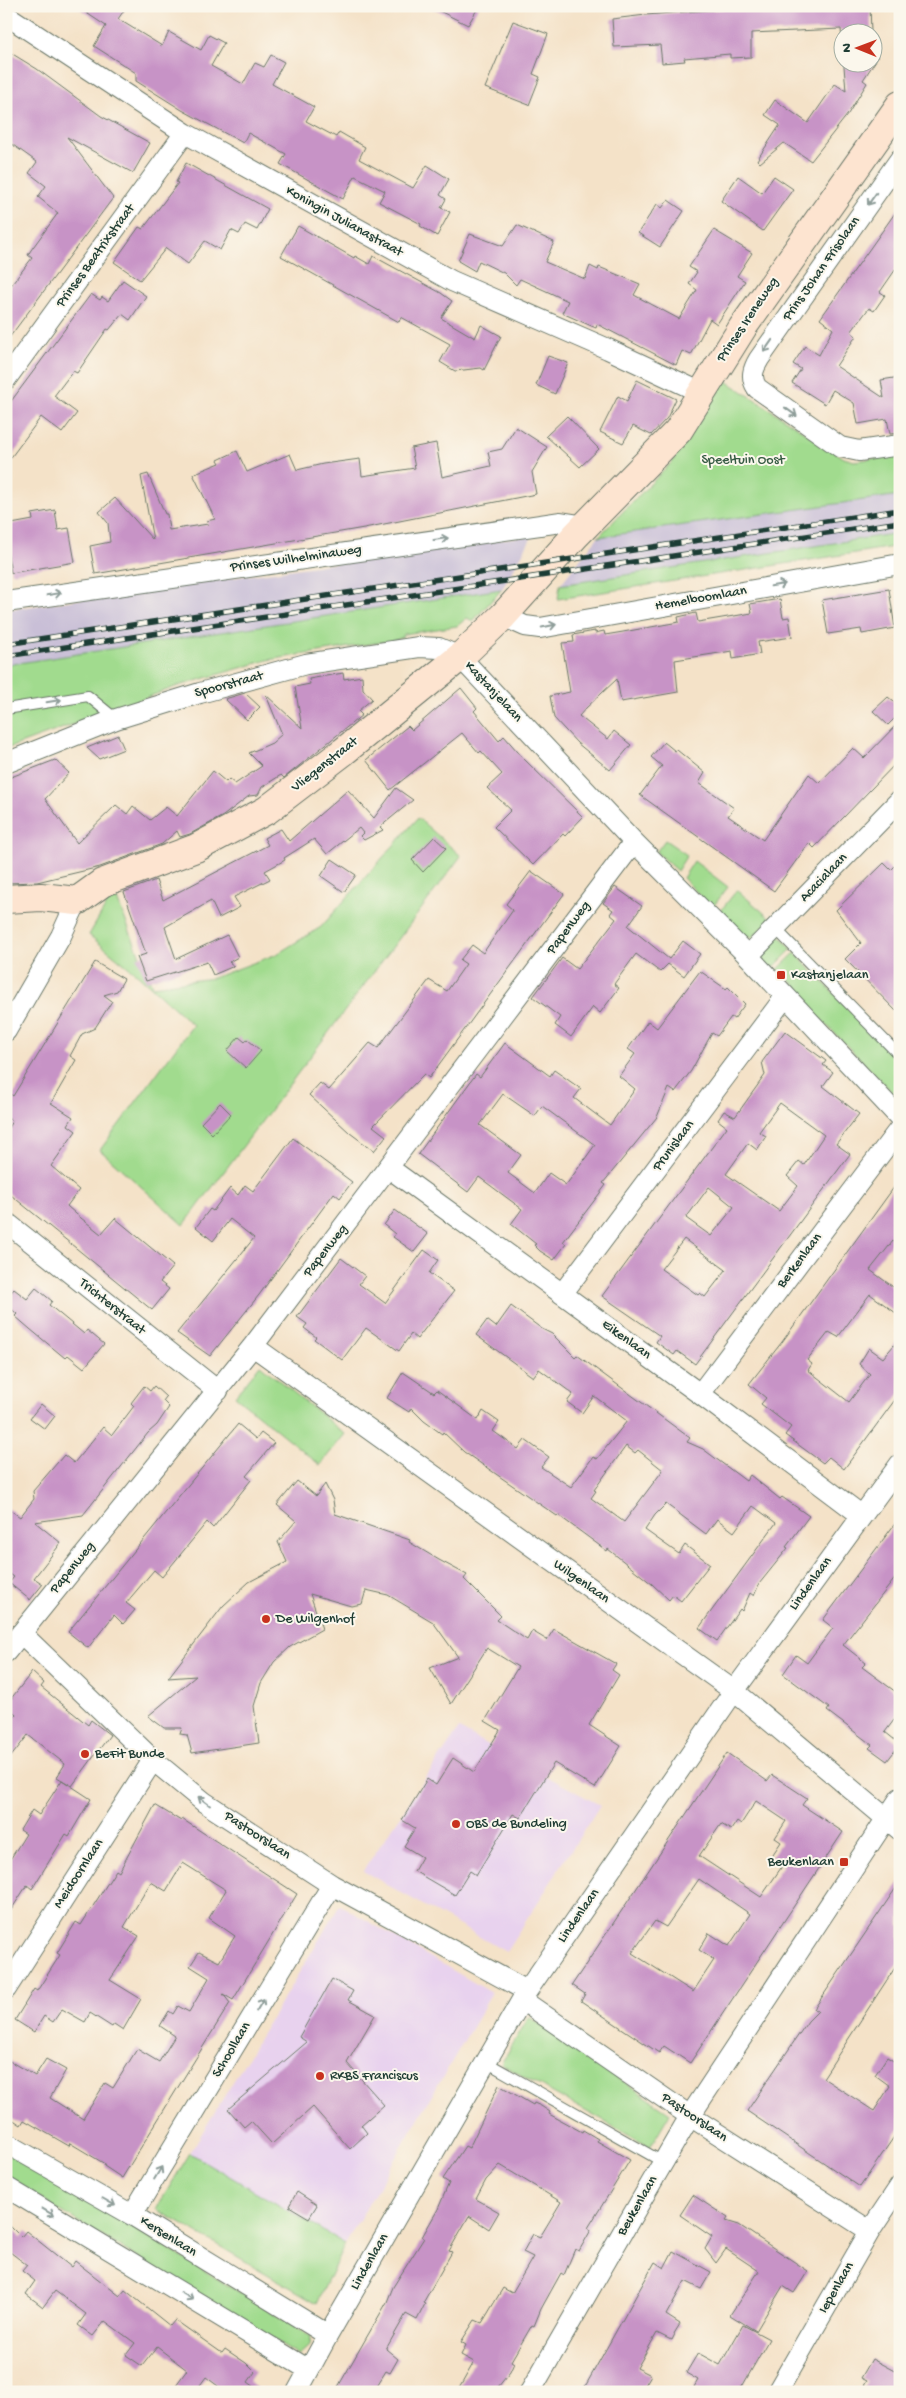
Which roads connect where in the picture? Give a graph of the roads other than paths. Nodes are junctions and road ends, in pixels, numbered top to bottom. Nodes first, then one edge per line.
1 (6, 15) edge
2 (900, 105) edge
3 (186, 133) junction
4 (900, 159) edge
5 (6, 379) edge
6 (702, 393) junction
7 (900, 445) edge
8 (586, 526) junction
9 (900, 564) edge
10 (6, 602) edge
11 (503, 616) junction
12 (460, 657) junction
13 (6, 708) edge
14 (116, 719) junction
15 (6, 763) edge
16 (900, 800) edge
17 (634, 842) junction
18 (6, 898) edge
19 (77, 901) junction
20 (775, 928) junction
21 (748, 956) junction
22 (785, 997) junction
23 (6, 1031) edge
24 (900, 1056) edge
25 (900, 1118) edge
26 (900, 1128) edge
27 (389, 1168) junction
28 (6, 1222) edge
29 (562, 1294) junction
30 (253, 1346) junction
31 (218, 1391) junction
32 (700, 1394) junction
33 (900, 1464) edge
34 (861, 1515) junction
35 (20, 1633) junction
36 (6, 1652) edge
37 (734, 1691) junction
38 (156, 1762) junction
39 (900, 1798) edge
40 (893, 1825) edge
41 (332, 1885) junction
42 (6, 1989) edge
43 (525, 1995) junction
44 (486, 2062) junction
45 (690, 2116) junction
46 (6, 2143) edge
47 (663, 2162) junction
48 (900, 2186) edge
49 (6, 2187) edge
50 (132, 2215) junction
51 (870, 2231) junction
52 (328, 2335) junction
53 (309, 2370) junction
54 (297, 2392) edge
55 (530, 2392) edge
56 (777, 2392) edge

1 - 3 street, Koningin Julianastraat
2 - 6 main road, Prinses Ireneweg
3 - 5 street, Prinses Beatrixstraat
3 - 6 street, Koningin Julianastraat
4 -> 7 street, Prins Johan Frisolaan
6 - 8 main road, Prinses Ireneweg
10 -> 8 street, Prinses Wilhelminaweg
8 - 11 main road, Vliegenstraat
11 -> 9 street, Hemelboomlaan
11 - 12 main road, Vliegenstraat
12 - 14 street, Spoorstraat
12 - 17 street, Kastanjelaan
12 - 19 main road, Vliegenstraat
13 -> 14 lane
14 - 15 street, Spoorstraat
16 - 20 street, Acacialaan
17 - 21 street, Kastanjelaan
17 - 27 street, Papenweg
18 - 19 main road
19 - 23 street
20 - 21 street, Acacialaan
20 - 24 lane
21 - 22 street, Kastanjelaan
22 - 25 street, Kastanjelaan
22 - 29 street, Prunislaan
26 - 32 street, Berkenlaan
27 - 29 street, Eikenlaan
27 - 30 street, Papenweg
28 - 31 street, Trichterstraat
29 - 32 street, Eikenlaan
30 - 31 street, Papenweg
30 - 37 street, Wilgenlaan
31 - 35 street, Papenweg
32 - 34 street, Eikenlaan
33 - 34 street, Lindenlaan
34 - 37 street, Lindenlaan
35 - 36 street, Papenweg
35 - 38 street, Pastoorslaan
37 - 40 street, Wilgenlaan
37 - 43 street, Lindenlaan
41 -> 38 street, Pastoorslaan
38 - 42 street, Meidoornlaan
39 - 40 street, Beukenlaan
40 - 45 street, Beukenlaan
41 - 43 street, Pastoorslaan
50 -> 41 street, Schoollaan
43 - 44 street, Lindenlaan
43 - 45 street, Pastoorslaan
44 - 47 lane
44 - 52 street, Lindenlaan
45 - 47 street, Beukenlaan
45 - 51 street, Pastoorslaan
46 -> 50 street, Kersenlaan
47 - 55 street, Beukenlaan
48 - 51 street, Iepenlaan
49 -> 53 street
50 - 52 street, Kersenlaan
51 - 56 street, Iepenlaan
52 - 53 street, Lindenlaan
53 - 54 street, Lindenlaan

